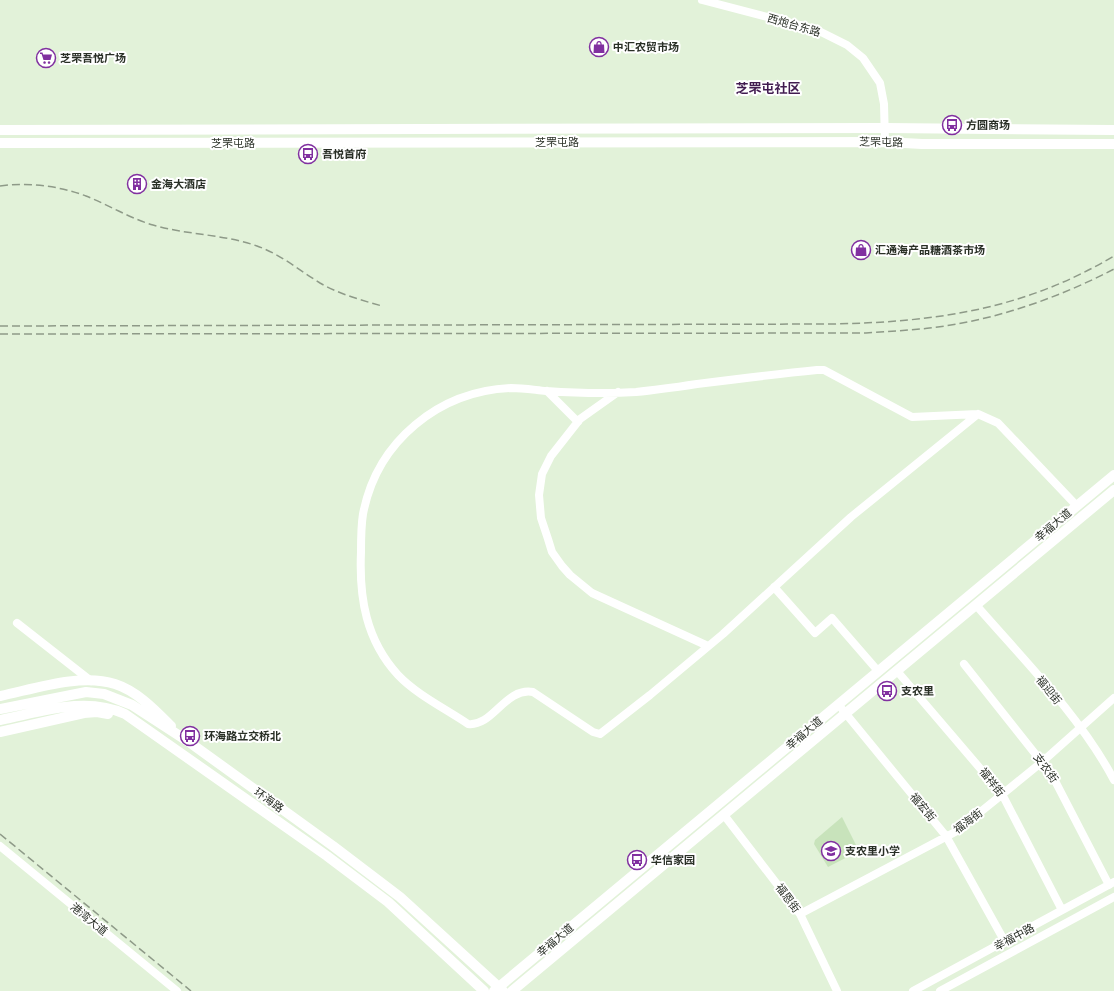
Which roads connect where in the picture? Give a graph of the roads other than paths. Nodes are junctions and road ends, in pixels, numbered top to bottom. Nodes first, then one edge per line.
1 (702, 0) edge
2 (1114, 127) edge
3 (885, 128) junction
4 (0, 130) edge
5 (1114, 130) edge
6 (1099, 131) junction
7 (885, 142) junction
8 (0, 144) edge
9 (1114, 144) edge
10 (547, 391) junction
11 (618, 392) junction
12 (978, 414) junction
13 (578, 422) junction
14 (1114, 474) edge
15 (1114, 490) edge
16 (1076, 505) junction
17 (774, 587) junction
18 (976, 605) junction
19 (17, 622) dead end
20 (708, 646) junction
21 (964, 664) dead end
22 (878, 671) junction
23 (897, 671) junction
24 (91, 681) junction
25 (0, 696) edge
26 (1114, 698) edge
27 (838, 704) junction
28 (0, 709) edge
29 (846, 714) junction
30 (0, 720) edge
31 (1080, 728) junction
32 (0, 732) edge
33 (188, 742) junction
34 (180, 751) junction
35 (1042, 762) junction
36 (1114, 780) edge
37 (1002, 794) junction
38 (724, 815) junction
39 (946, 836) junction
40 (0, 846) edge
41 (1111, 884) edge
42 (1114, 897) edge
43 (1062, 910) junction
44 (800, 914) junction
45 (1004, 942) junction
46 (498, 990) edge
47 (177, 991) edge
48 (484, 991) edge
49 (512, 991) edge
50 (837, 991) edge
51 (913, 991) edge
52 (940, 991) edge

1 - 3 street, 西炮台东路
2 - 6 street
3 - 4 main road, 芝罘屯路
3 - 6 main road, 芝罘屯路
3 - 7 street, 西炮台东路
5 - 6 main road, 芝罘屯路
7 - 8 main road, 芝罘屯路
7 - 9 main road, 芝罘屯路
10 - 11 street
10 - 13 street
10 - 20 street
11 - 12 street
11 - 13 street
12 - 16 street
12 - 17 street
13 - 20 street
14 - 16 main road, 幸福大道
15 - 18 main road, 幸福大道
16 - 22 main road, 幸福大道
17 - 20 street
17 - 22 street
18 - 23 main road, 幸福大道
18 - 31 street, 福迎街
19 - 24 street
21 - 35 street, 支农街
22 - 27 main road, 幸福大道
23 - 29 main road, 幸福大道
23 - 37 street, 福祥街
24 - 25 main road
24 - 33 main road
26 - 31 street, 福海街
27 - 29 street, 福宏街
27 - 46 main road, 幸福大道
28 - 33 main road, 环海路
29 - 38 main road, 幸福大道
29 - 39 street, 福宏街
30 - 34 main road, 环海路
31 - 35 street, 福海街
31 - 36 street, 福迎街
32 - 34 main road
33 - 46 main road, 环海路
34 - 48 main road, 环海路
35 - 37 street, 福海街
35 - 41 street, 支农街
37 - 39 street, 福海街
37 - 43 street, 福祥街
38 - 44 street, 福恩街
38 - 49 main road, 幸福大道
39 - 44 street, 福海街
39 - 45 street, 福宏街
40 - 47 street, 港湾大道
41 - 43 street, 幸福中路
42 - 52 street, 幸福中路
43 - 45 street, 幸福中路
44 - 50 street, 福恩街
45 - 51 street, 幸福中路

